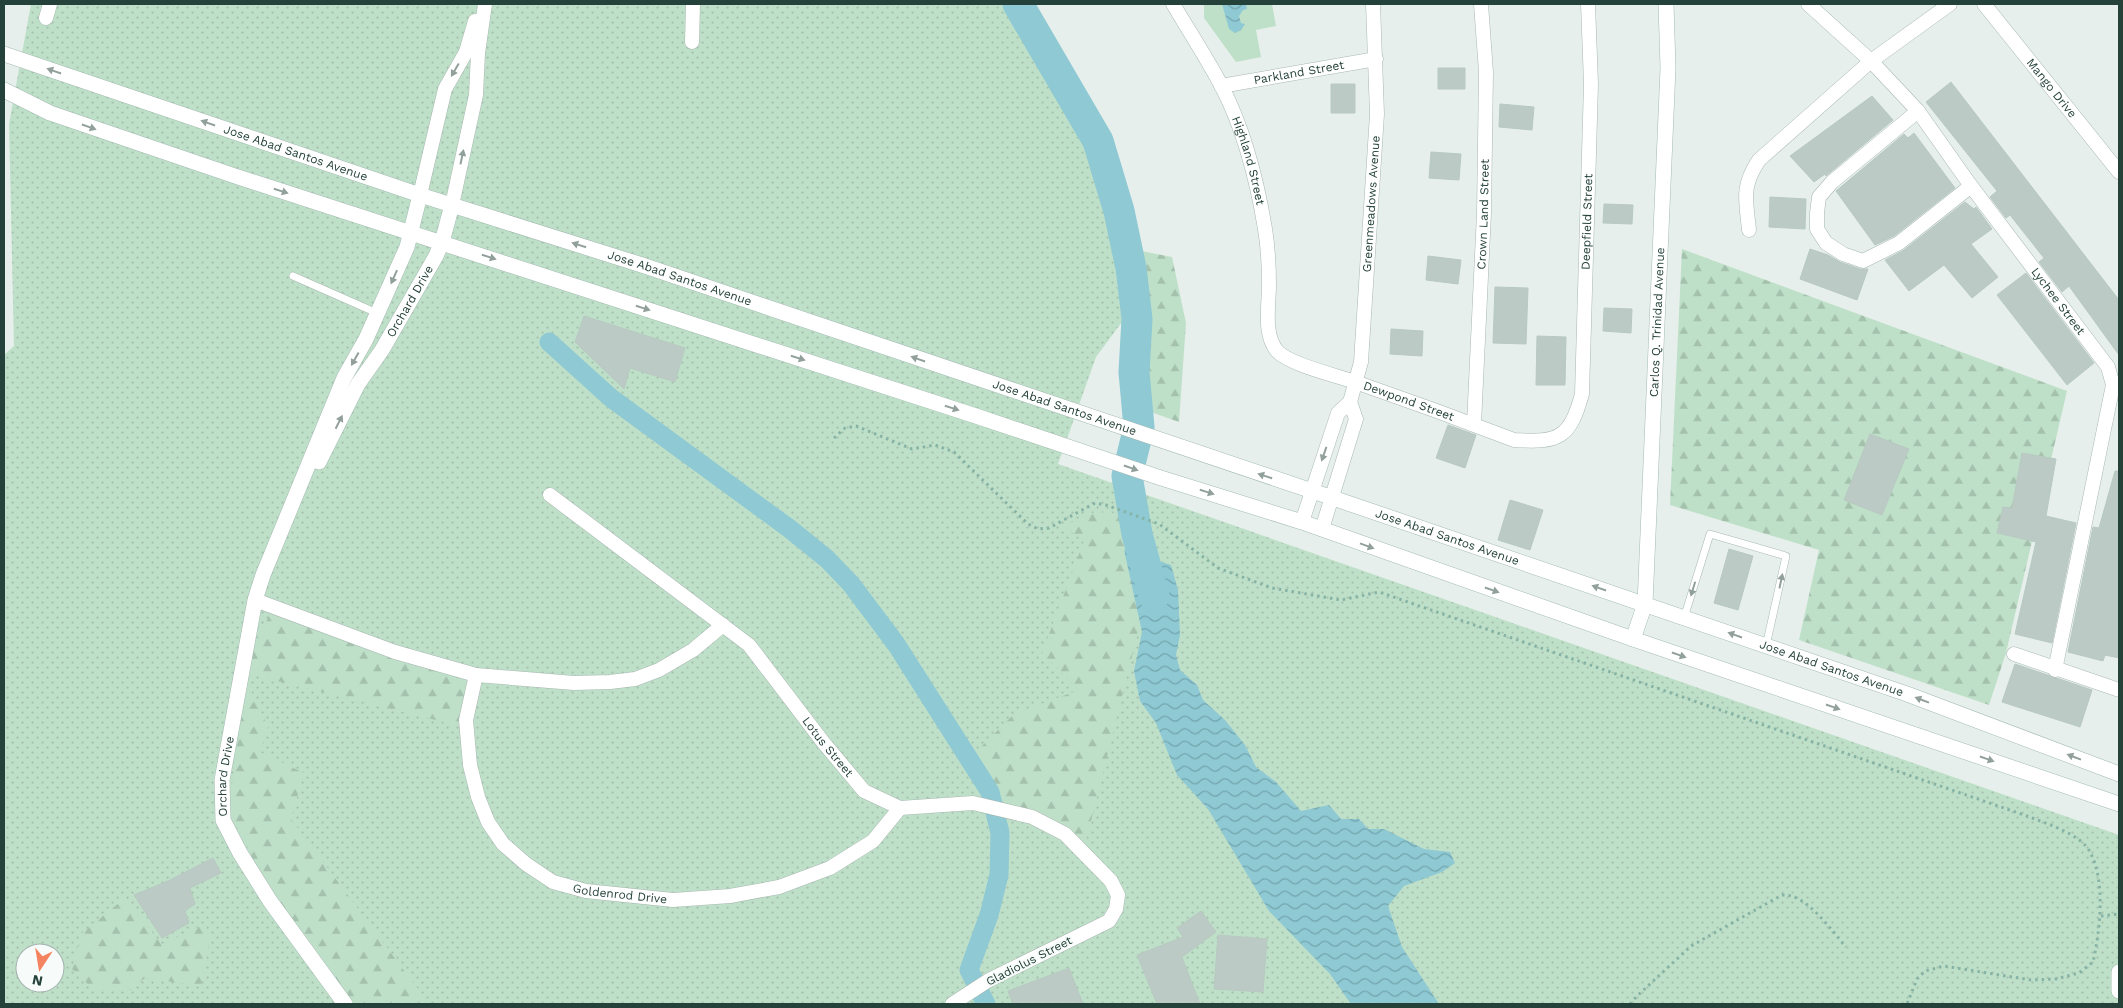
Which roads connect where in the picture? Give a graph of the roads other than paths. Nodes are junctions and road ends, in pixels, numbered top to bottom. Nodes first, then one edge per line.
1 (50, 4) edge
2 (480, 4) edge
3 (485, 4) edge
4 (693, 4) edge
5 (1173, 4) edge
6 (1373, 4) edge
7 (1481, 4) edge
8 (1588, 4) edge
9 (1666, 4) edge
10 (1808, 4) edge
11 (1950, 4) edge
12 (1984, 4) edge
13 (46, 18) dead end
14 (692, 42) dead end
15 (4, 54) edge
16 (1376, 59) junction
17 (1871, 61) junction
18 (1221, 86) junction
19 (4, 90) edge
20 (1918, 111) junction
21 (2119, 172) edge
22 (1971, 186) junction
23 (420, 195) junction
24 (452, 205) junction
25 (1749, 230) dead end
26 (411, 232) junction
27 (442, 242) junction
28 (293, 276) dead end
29 (377, 314) junction
30 (1269, 334) joint
31 (1357, 382) junction
32 (1350, 402) junction
33 (1474, 424) junction
34 (1562, 435) joint
35 (1312, 491) junction
36 (550, 495) dead end
37 (1330, 497) junction
38 (1302, 522) junction
39 (1322, 529) junction
40 (262, 575) junction
41 (254, 600) junction
42 (1645, 604) junction
43 (1684, 618) junction
44 (723, 625) junction
45 (1633, 639) junction
46 (1766, 646) junction
47 (2014, 654) dead end
48 (2055, 670) junction
49 (476, 675) junction
50 (2119, 690) edge
51 (2119, 774) edge
52 (2119, 804) edge
53 (900, 808) junction
54 (1109, 921) joint
55 (2119, 972) edge
56 (2119, 991) edge
57 (344, 1004) edge
58 (952, 1004) edge

1 - 13 street
2 -> 23 street, Orchard Drive
24 -> 3 street, Orchard Drive
4 - 14 street
5 - 18 street, Highland Street
6 - 16 street, Greenmeadows Avenue
7 - 33 street, Crown Land Street
8 - 34 street, Deepfield Street
9 - 42 main road, Carlos Q. Trinidad Avenue
10 - 17 street, Lychee Street
11 - 17 street
12 - 21 street, Mango Drive
23 -> 15 main road, Jose Abad Santos Avenue
16 - 18 street, Parkland Street
16 - 31 street, Greenmeadows Avenue
17 - 20 street, Lychee Street
17 - 25 street
18 - 30 street, Highland Street
19 -> 26 main road
20 - 22 street, Lychee Street
20 - 22 street
22 - 48 street, Lychee Street
23 - 24 main road, Jose Abad Santos Avenue
23 - 26 main road, Orchard Drive
24 - 27 main road, Orchard Drive
35 -> 24 main road, Jose Abad Santos Avenue
26 - 27 main road
26 -> 29 main road, Orchard Drive
27 -> 38 main road
40 -> 27 main road, Orchard Drive
28 - 29 lane
29 -> 40 main road, Orchard Drive
30 - 31 street, Dewpond Street
31 - 32 street, Greenmeadows Avenue
31 - 33 street, Dewpond Street
32 -> 35 street, Greenmeadows Avenue
32 - 37 street, Greenmeadows Avenue
33 - 34 street, Dewpond Street
35 - 37 main road, Jose Abad Santos Avenue
35 - 38 street, Greenmeadows Avenue
36 - 44 street, Lotus Street
37 - 39 street, Greenmeadows Avenue
42 -> 37 main road, Jose Abad Santos Avenue
38 - 39 main road
39 -> 45 main road
40 - 41 main road, Orchard Drive
41 - 49 street
41 - 57 main road, Orchard Drive
42 - 43 main road, Jose Abad Santos Avenue
42 - 45 main road, Carlos Q. Trinidad Avenue
46 -> 43 main road, Jose Abad Santos Avenue
46 -> 43 lane
44 - 49 street
44 - 53 street, Lotus Street
45 -> 52 main road
51 -> 46 main road, Jose Abad Santos Avenue
47 - 48 street
48 - 50 street
49 - 53 street, Goldenrod Drive
53 - 54 street, Lotus Street
54 - 58 street, Gladiolus Street
55 - 56 main road

